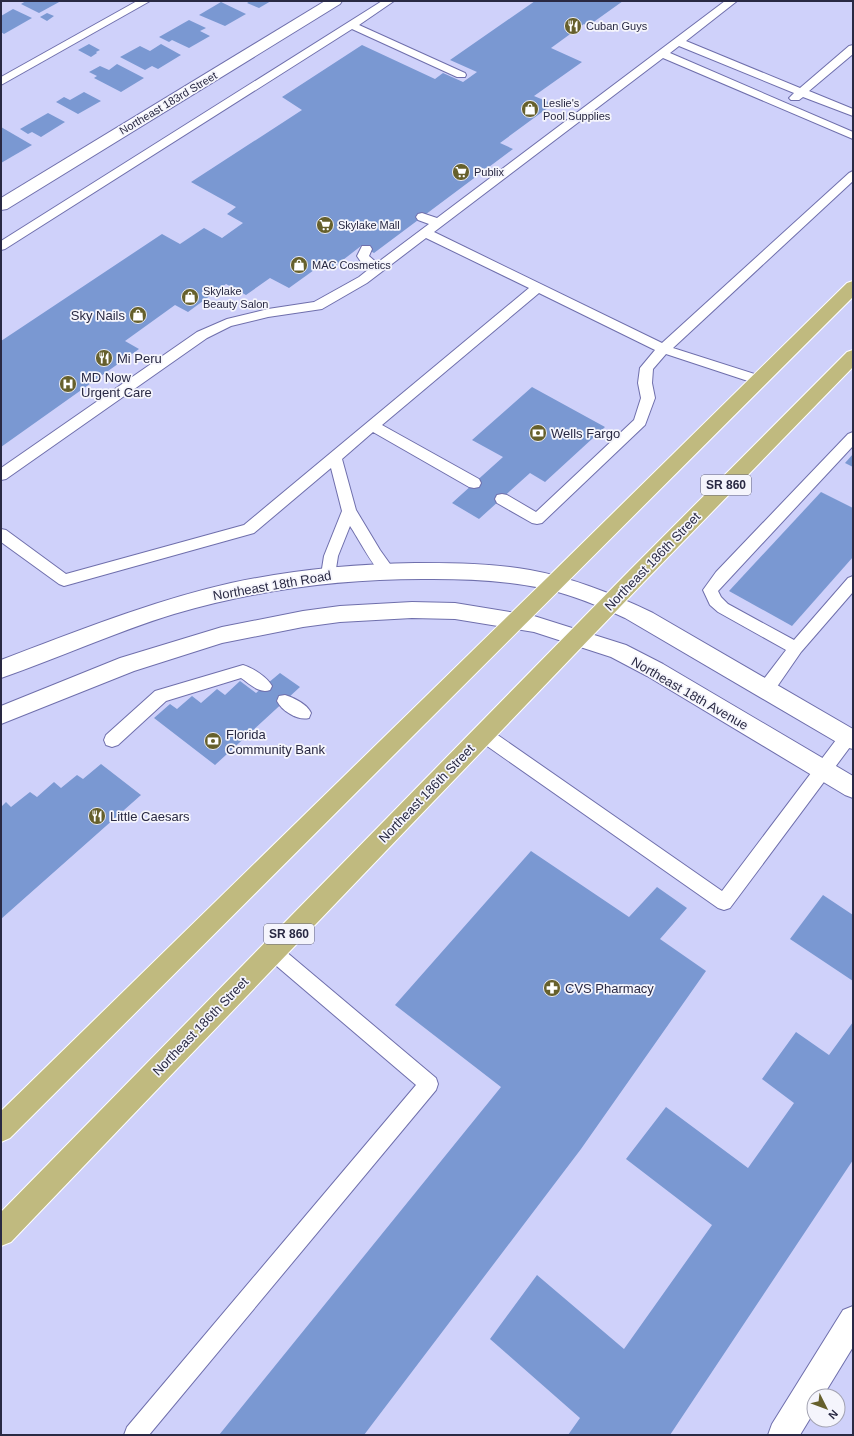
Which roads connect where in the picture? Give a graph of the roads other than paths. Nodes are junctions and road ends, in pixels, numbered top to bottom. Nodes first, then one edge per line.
1 (145, 1) edge
2 (335, 1) edge
3 (390, 1) edge
4 (732, 1) edge
5 (351, 25) junction
6 (678, 42) junction
7 (853, 48) edge
8 (662, 54) junction
9 (461, 75) dead end
10 (1, 82) edge
11 (801, 92) junction
12 (784, 106) junction
13 (853, 113) edge
14 (853, 136) edge
15 (853, 175) edge
16 (1, 205) edge
17 (422, 217) dead end
18 (439, 223) junction
19 (426, 233) junction
20 (1, 246) edge
21 (366, 249) dead end
22 (378, 269) junction
23 (853, 287) edge
24 (537, 288) junction
25 (663, 349) junction
26 (853, 356) edge
27 (759, 380) junction
28 (372, 426) junction
29 (853, 437) edge
30 (335, 458) junction
31 (1, 475) edge
32 (474, 483) dead end
33 (502, 499) dead end
34 (349, 511) junction
35 (1, 534) edge
36 (388, 571) junction
37 (328, 575) junction
38 (853, 582) edge
39 (555, 583) junction
40 (612, 602) junction
41 (517, 620) junction
42 (578, 638) junction
43 (796, 648) junction
44 (1, 669) edge
45 (264, 686) dead end
46 (766, 689) junction
47 (285, 701) dead end
48 (303, 713) dead end
49 (1, 715) edge
50 (483, 734) junction
51 (850, 738) edge
52 (112, 740) dead end
53 (822, 770) junction
54 (853, 788) edge
55 (272, 951) junction
56 (1, 1129) edge
57 (1, 1232) edge
58 (853, 1320) edge
59 (135, 1435) edge
60 (783, 1435) edge

1 - 10 lane
2 - 16 street, Northeast 183rd Street
3 - 5 lane
4 - 6 lane
5 - 9 lane
5 - 20 lane
6 - 8 lane
6 - 11 lane
7 - 11 lane
8 - 12 lane
8 - 18 lane
11 - 12 lane
11 - 13 lane
12 - 14 lane
15 - 25 lane
17 - 18 lane
18 - 19 lane
19 - 22 lane
19 - 24 lane
21 - 22 lane
22 - 31 lane
23 - 27 main road
24 - 25 lane
24 - 28 lane
25 - 27 lane
25 - 33 lane
26 - 40 main road, Northeast 186th Street / SR 860
27 - 39 main road
28 - 30 lane
28 - 32 lane
29 - 43 lane
30 - 34 lane
30 - 35 lane
34 - 36 lane
34 - 37 lane
36 - 37 street, Northeast 18th Road
36 - 39 street, Northeast 18th Road
37 - 44 street, Northeast 18th Road
38 - 43 lane
39 - 40 street
39 - 41 main road
40 - 42 main road, Northeast 186th Street / SR 860
40 - 46 street
41 - 42 street, Northeast 18th Avenue
41 - 49 street
41 - 56 main road
42 - 50 main road, Northeast 186th Street / SR 860
42 - 53 street, Northeast 18th Avenue
43 - 46 lane
45 - 52 lane
46 - 51 street
47 - 48 lane
50 - 53 lane
50 - 55 main road, Northeast 186th Street / SR 860
51 - 53 lane
53 - 54 street, Northeast 18th Avenue
55 - 57 main road, Northeast 186th Street / SR 860
55 - 59 lane
58 - 60 street

